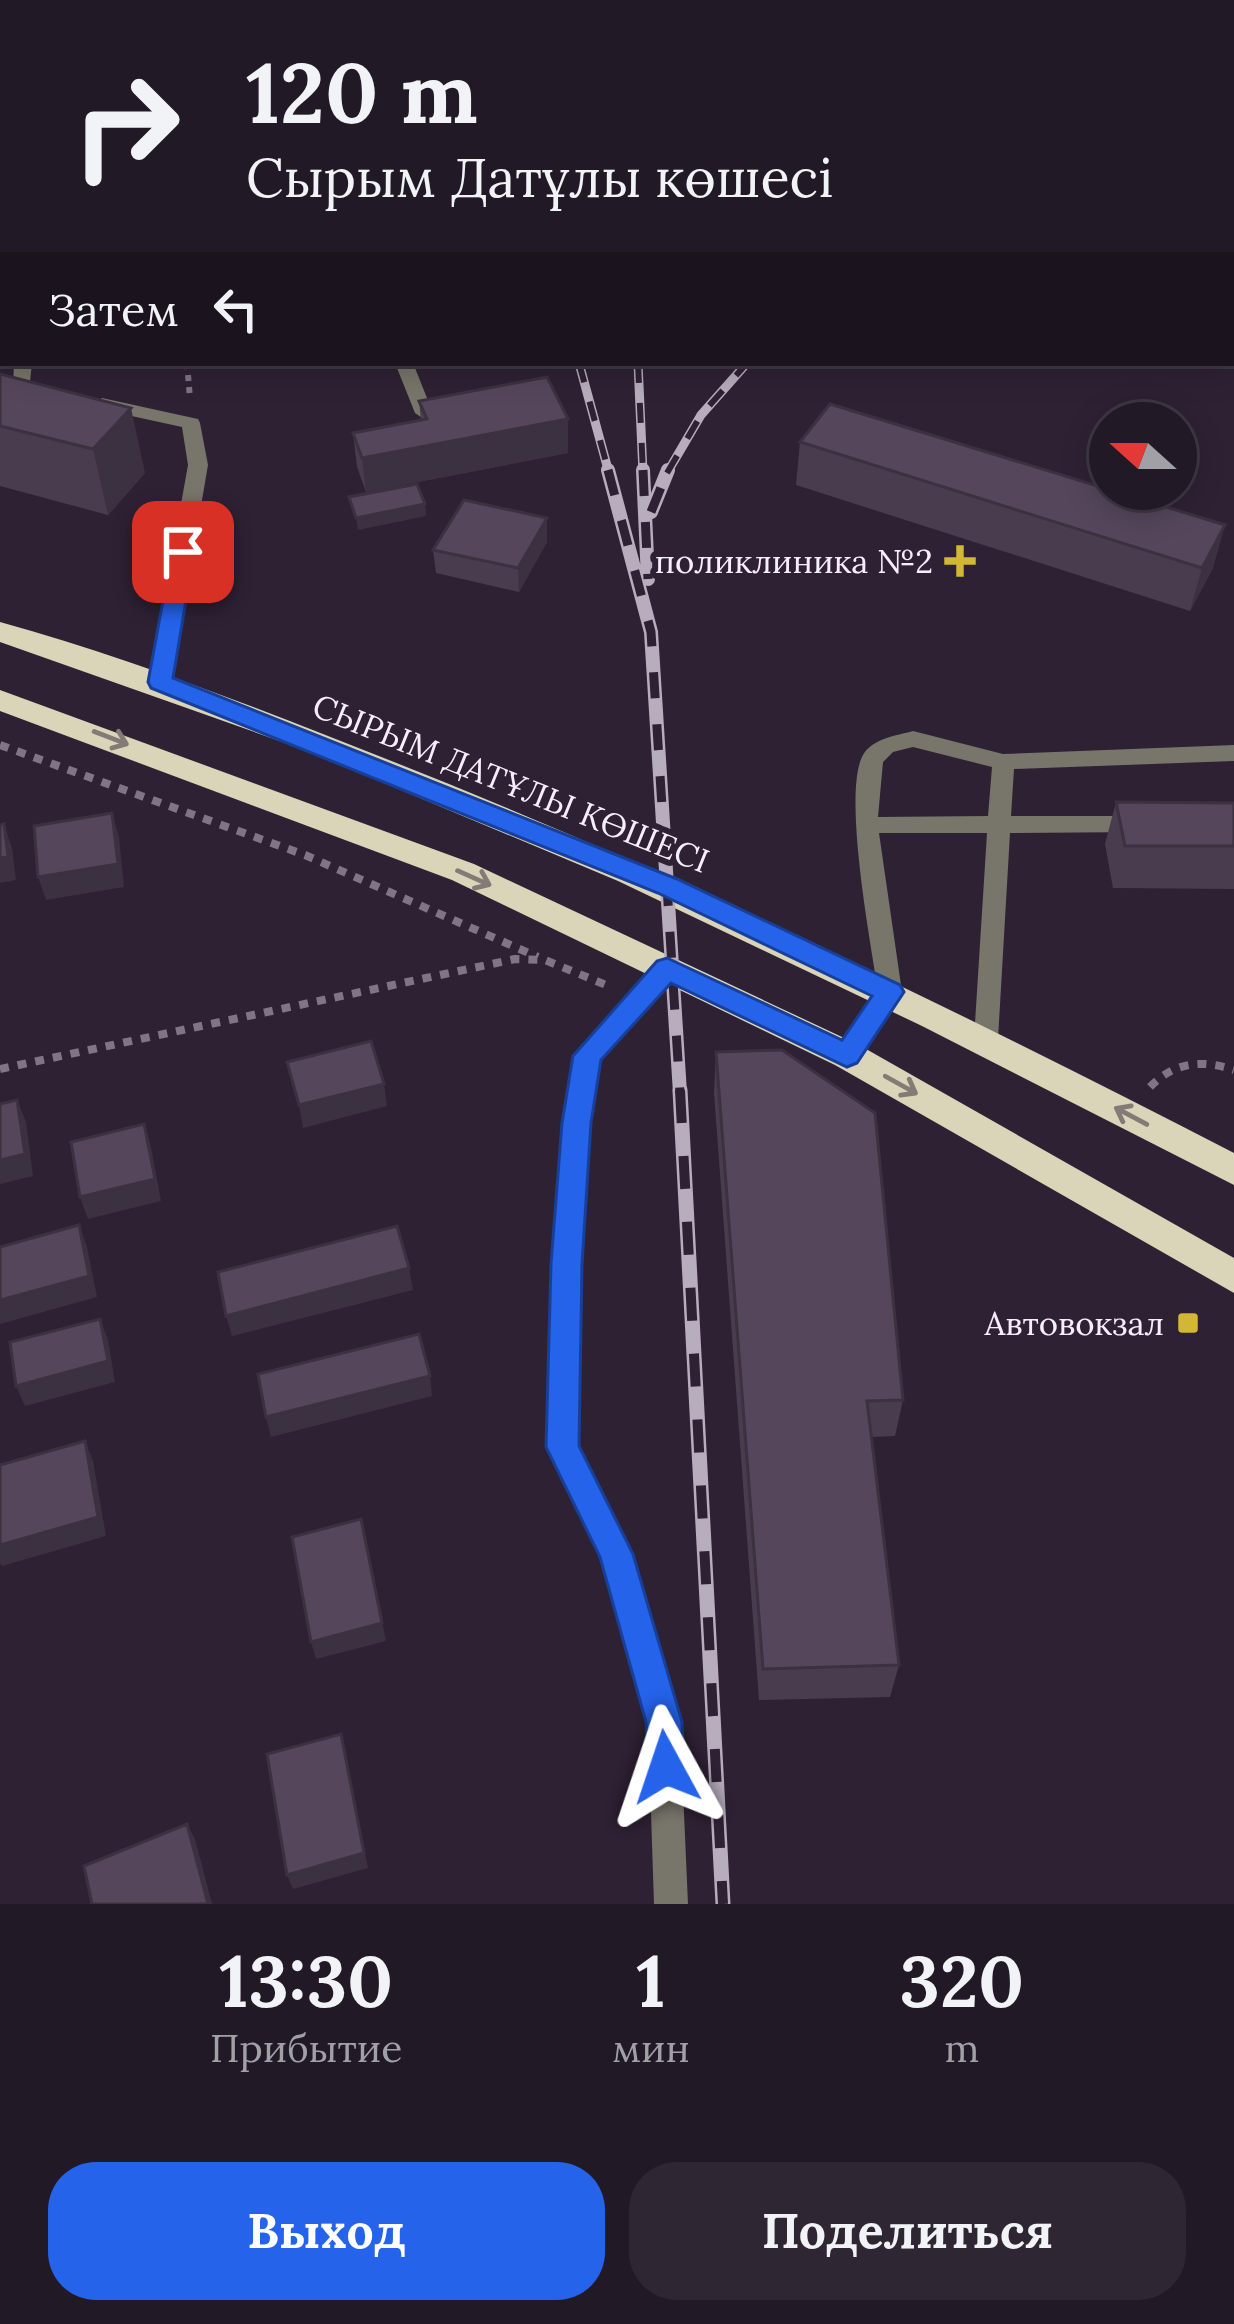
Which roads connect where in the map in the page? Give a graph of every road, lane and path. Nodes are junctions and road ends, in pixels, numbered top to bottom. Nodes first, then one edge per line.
1 (22, 366) edge
2 (405, 366) edge
3 (0, 382) edge
4 (22, 387) junction
5 (43, 392) edge
6 (85, 400) edge
7 (424, 413) edge
8 (0, 632) edge
9 (160, 682) junction
10 (0, 700) edge
11 (0, 745) edge
12 (1234, 753) edge
13 (1003, 762) junction
14 (1166, 823) edge
15 (866, 825) junction
16 (1001, 828) junction
17 (544, 960) dead end
18 (667, 969) junction
19 (890, 992) junction
20 (986, 1039) junction
21 (847, 1055) junction
22 (1234, 1070) edge
23 (1128, 1114) junction
24 (1234, 1170) edge
25 (1234, 1277) edge
26 (670, 1904) edge

1 - 4 street
2 - 7 street
3 - 4 street
4 - 5 street
6 - 9 street
8 - 9 highway, СЫРЫМ ДАТҰЛЫ КӨШЕСІ
9 - 19 highway, СЫРЫМ ДАТҰЛЫ КӨШЕСІ
10 -> 18 highway
11 - 17 path
12 - 13 street
13 - 15 street
13 - 16 street
14 - 16 street
15 - 16 street
15 - 19 street
16 - 20 street
18 - 21 highway
18 - 26 street
19 - 20 highway, СЫРЫМ ДАТҰЛЫ КӨШЕСІ
19 - 21 street
20 - 23 highway, СЫРЫМ ДАТҰЛЫ КӨШЕСІ
21 -> 25 highway
22 - 23 path
24 -> 23 highway, СЫРЫМ ДАТҰЛЫ КӨШЕСІ

